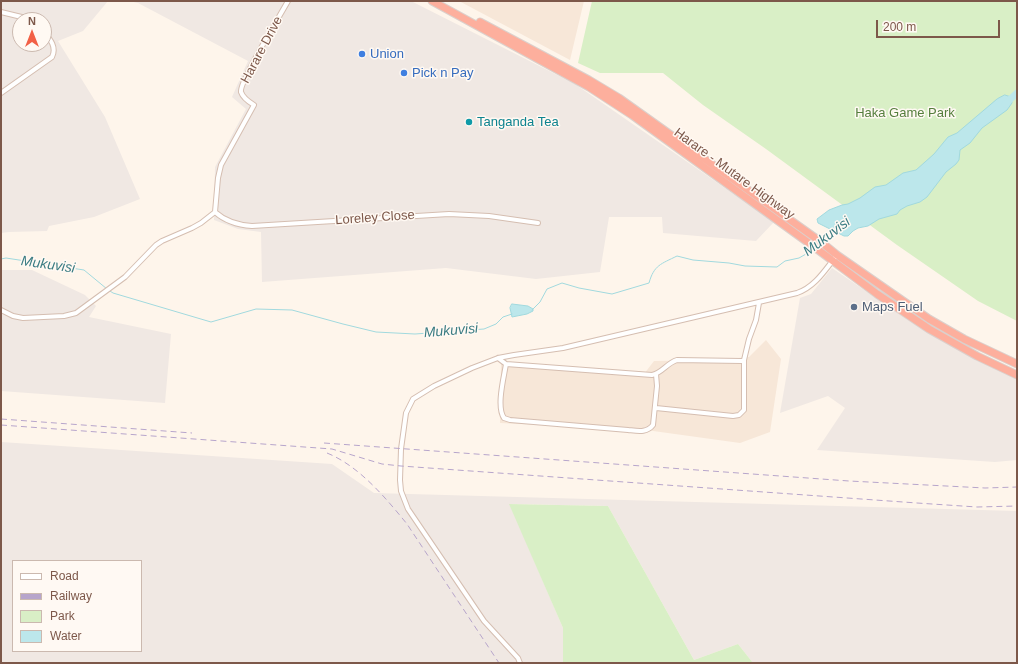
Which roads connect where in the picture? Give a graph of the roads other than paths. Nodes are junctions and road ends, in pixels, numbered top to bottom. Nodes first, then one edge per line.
1 (288, 1) edge
2 (432, 1) edge
3 (442, 1) edge
4 (1, 12) edge
5 (12, 15) edge
6 (52, 42) edge
7 (1, 94) edge
8 (215, 212) junction
9 (538, 223) dead end
10 (818, 245) junction
11 (834, 258) junction
12 (759, 303) junction
13 (1, 310) edge
14 (498, 358) junction
15 (744, 360) junction
16 (506, 364) junction
17 (1017, 364) edge
18 (656, 374) junction
19 (1017, 375) edge
20 (656, 408) junction
21 (520, 663) edge

1 - 8 street, Harare Drive
2 - 10 highway, Harare - Mutare Highway
3 - 10 highway, Harare - Mutare Highway
4 - 5 street
6 - 7 street
8 - 9 street, Loreley Close
8 - 13 street
10 - 11 highway, Harare - Mutare Highway
11 - 12 street
11 - 17 highway, Harare - Mutare Highway
11 - 19 highway, Harare - Mutare Highway
12 - 14 street
12 - 15 street
14 - 16 street
14 - 21 street
15 - 18 street
15 - 20 street
16 - 18 street
16 - 20 street
18 - 20 street

